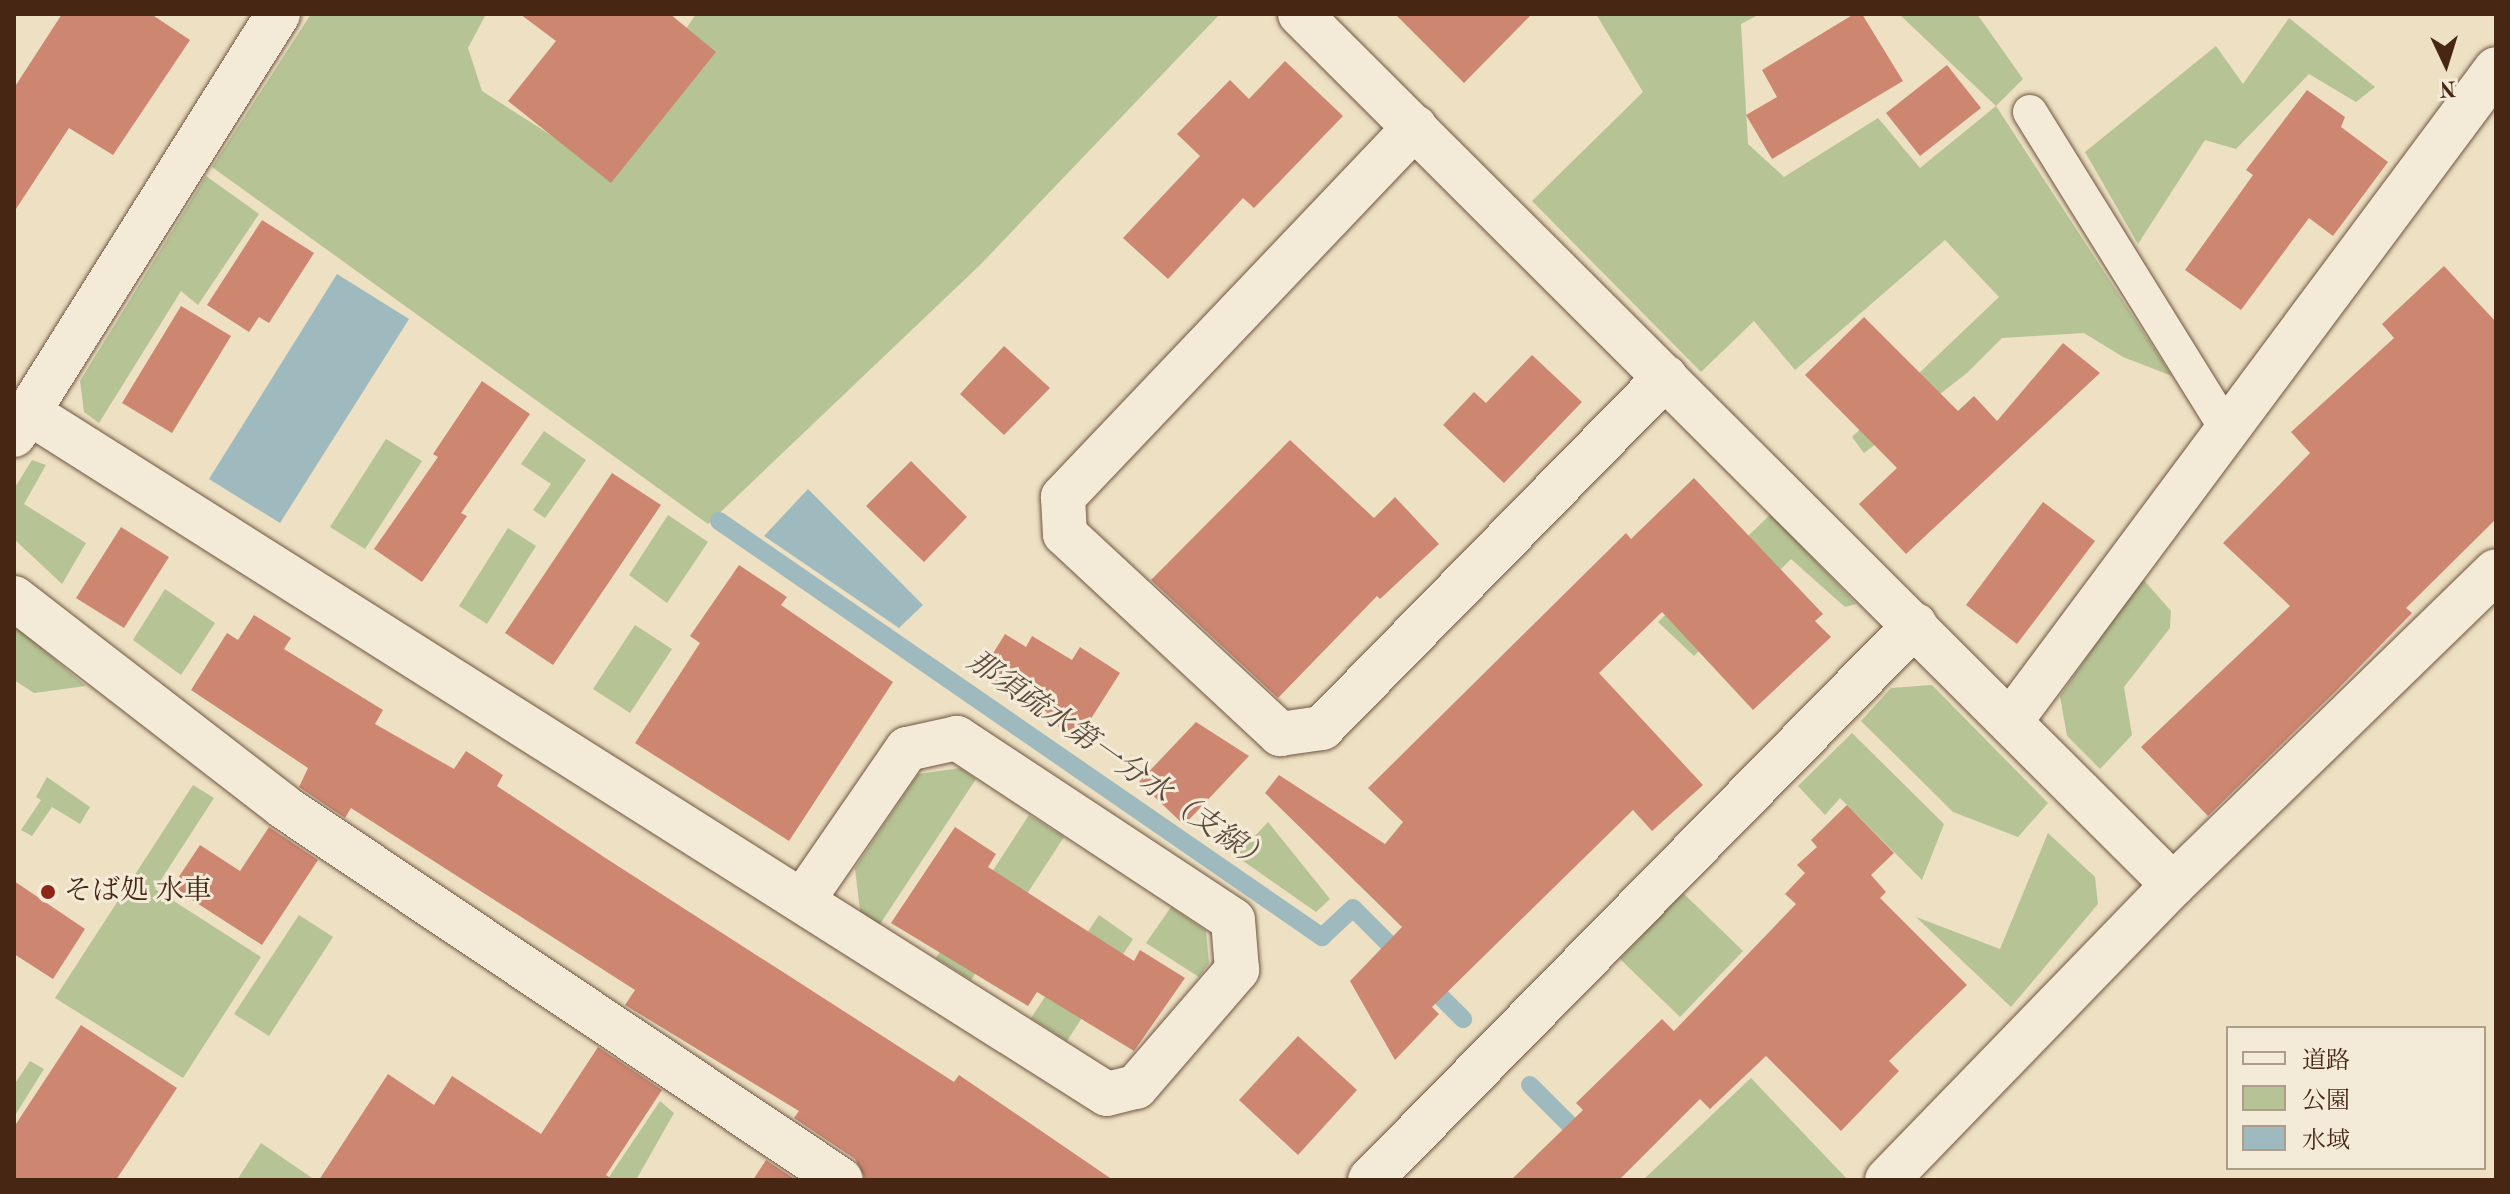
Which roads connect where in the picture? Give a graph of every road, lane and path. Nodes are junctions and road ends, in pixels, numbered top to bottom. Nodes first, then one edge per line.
1 (278, 14) edge
2 (1319, 20) edge
3 (2496, 69) edge
4 (2030, 112) dead end
5 (1415, 127) junction
6 (1666, 377) junction
7 (21, 424) edge
8 (2227, 430) junction
9 (2496, 571) edge
10 (14, 598) edge
11 (1915, 625) junction
12 (2012, 719) junction
13 (2173, 885) junction
14 (803, 900) junction
15 (841, 1180) edge
16 (1370, 1180) edge
17 (1887, 1180) edge

1 - 7 street
2 - 5 street
3 - 8 street
4 - 8 lane
5 - 6 street
5 - 6 street
6 - 11 street
7 - 14 street
8 - 12 street
9 - 13 street
10 - 15 street
11 - 12 street
11 - 16 street
12 - 13 street
13 - 17 street
14 - 14 street

